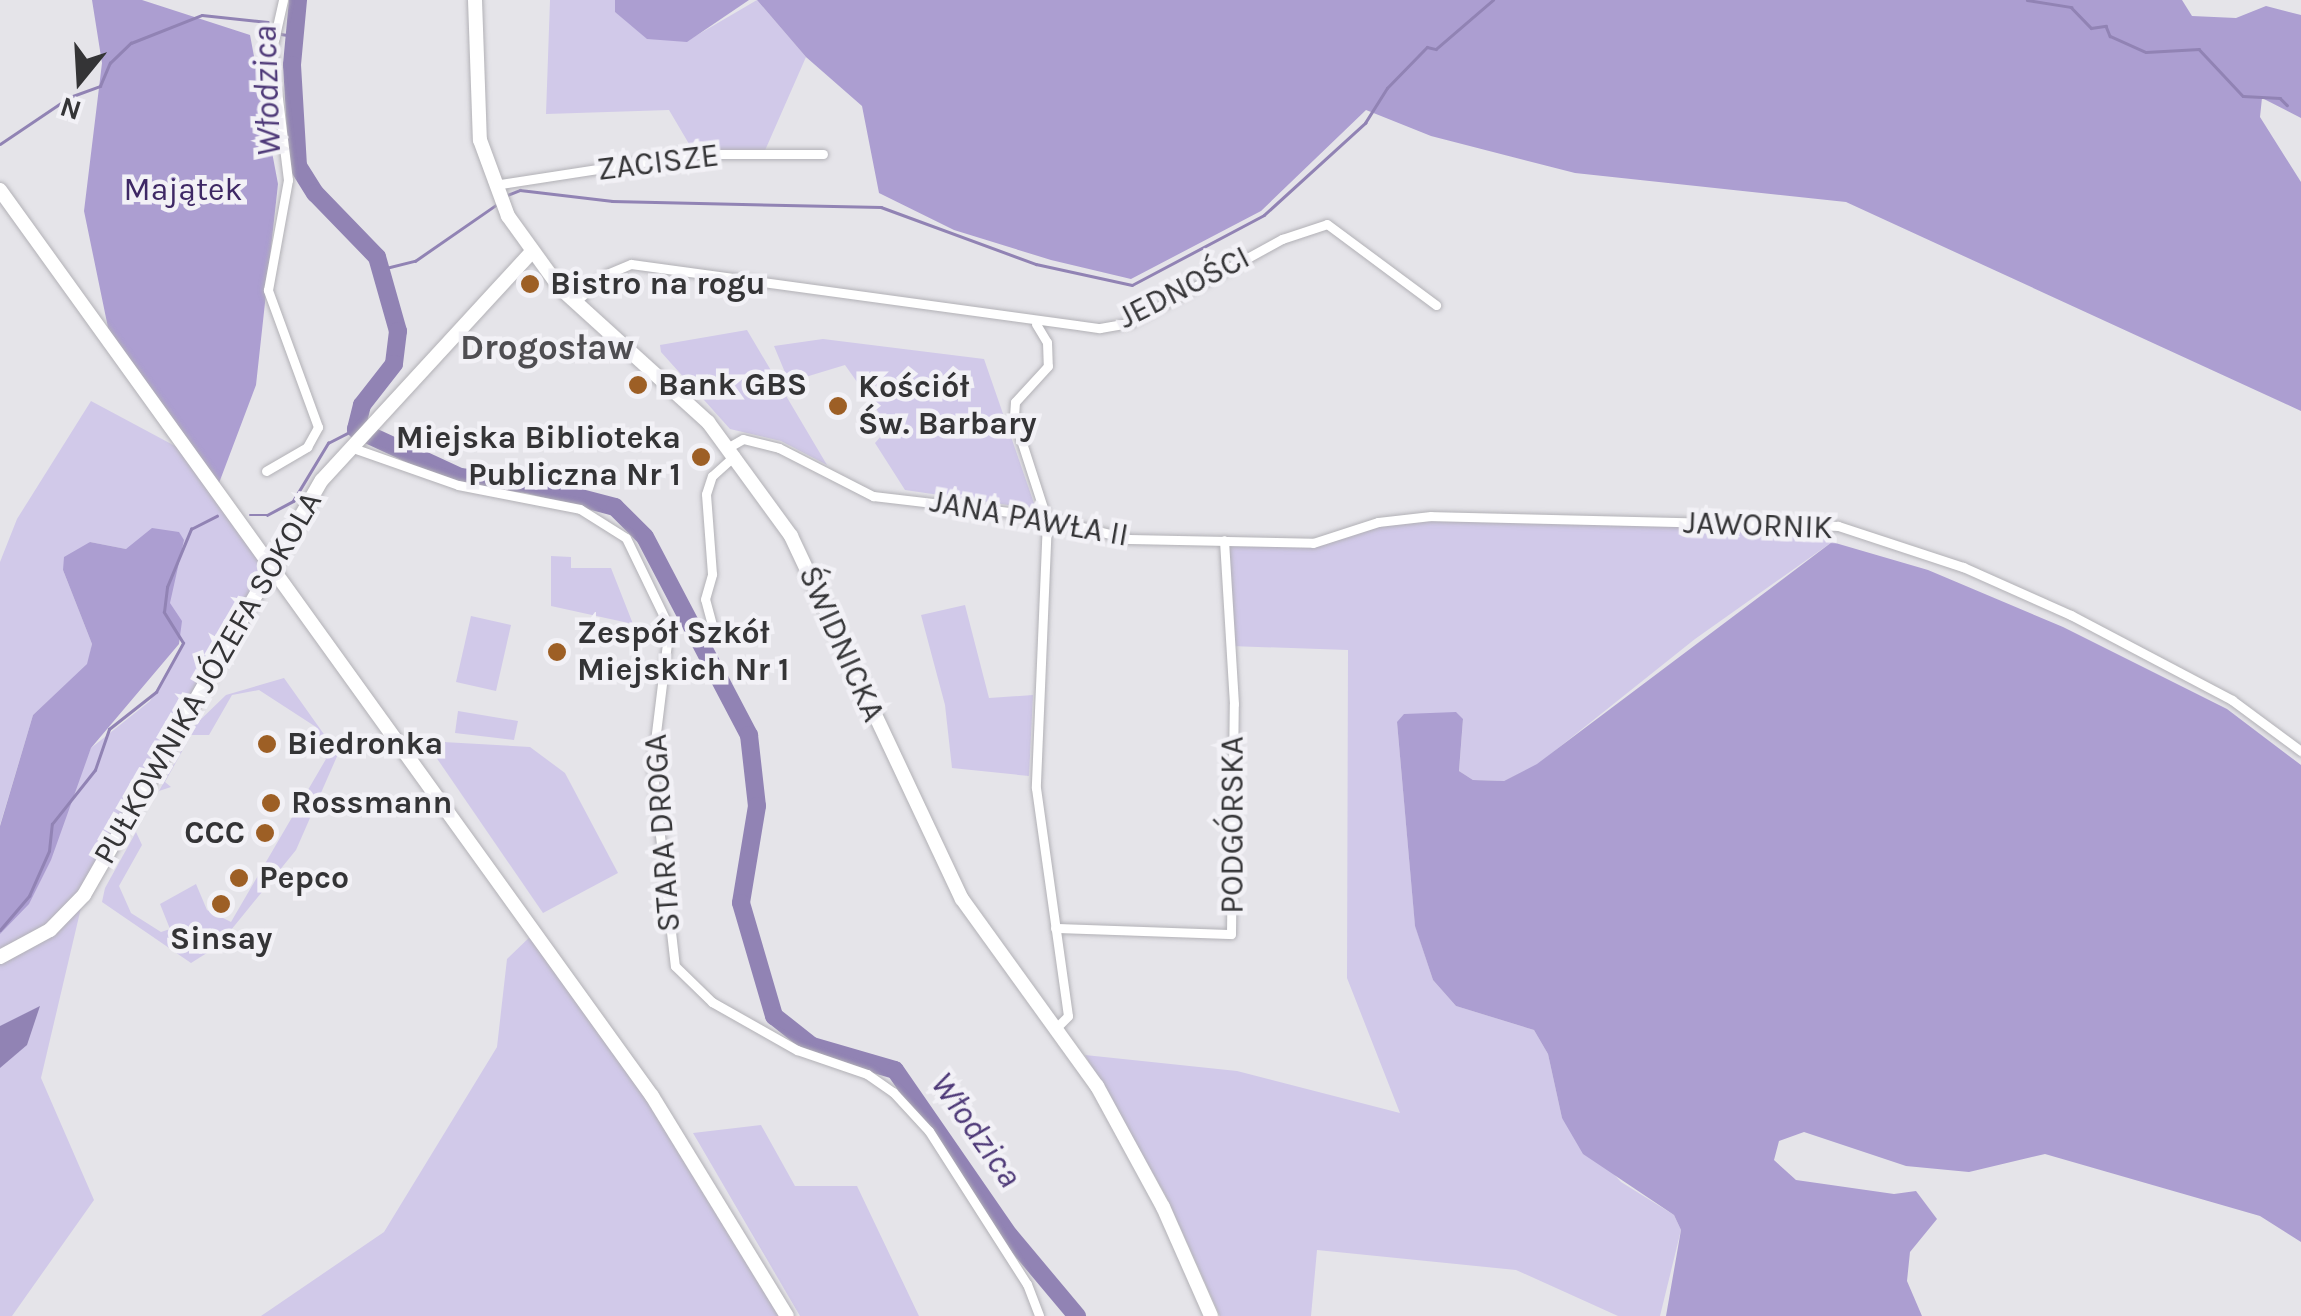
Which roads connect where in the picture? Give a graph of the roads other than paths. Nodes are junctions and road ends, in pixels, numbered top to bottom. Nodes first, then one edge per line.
1 (283, 0) edge
2 (475, 0) edge
3 (823, 154) dead end
4 (0, 190) edge
5 (498, 196) junction
6 (530, 254) junction
7 (576, 302) junction
8 (1436, 305) dead end
9 (1036, 324) junction
10 (357, 444) junction
11 (732, 451) junction
12 (266, 471) dead end
13 (1046, 520) junction
14 (1224, 540) junction
15 (271, 567) junction
16 (716, 636) dead end
17 (2301, 751) edge
18 (1056, 928) junction
19 (0, 957) edge
20 (1054, 1028) junction
21 (788, 1316) edge
22 (1039, 1316) edge
23 (1212, 1316) edge

1 - 12 street
2 - 5 street, ŚWIDNICKA
3 - 5 street, ZACISZE
4 - 15 street
5 - 6 street, ŚWIDNICKA
6 - 7 street, ŚWIDNICKA
6 - 10 street, PUŁKOWNIKA JÓZEFA SOKOLA
7 - 9 street, JEDNOŚCI
7 - 11 street, ŚWIDNICKA
8 - 9 street, JEDNOŚCI
9 - 13 street
10 - 15 street, PUŁKOWNIKA JÓZEFA SOKOLA
10 - 22 street, STARA DROGA
11 - 13 street, JANA PAWŁA II
11 - 16 street
11 - 20 street, ŚWIDNICKA
13 - 14 street, JANA PAWŁA II
13 - 18 street
14 - 17 street, JAWORNIK
14 - 18 street, PODGÓRSKA
15 - 19 street, PUŁKOWNIKA JÓZEFA SOKOLA
15 - 21 street
18 - 20 street
20 - 23 street, ŚWIDNICKA

